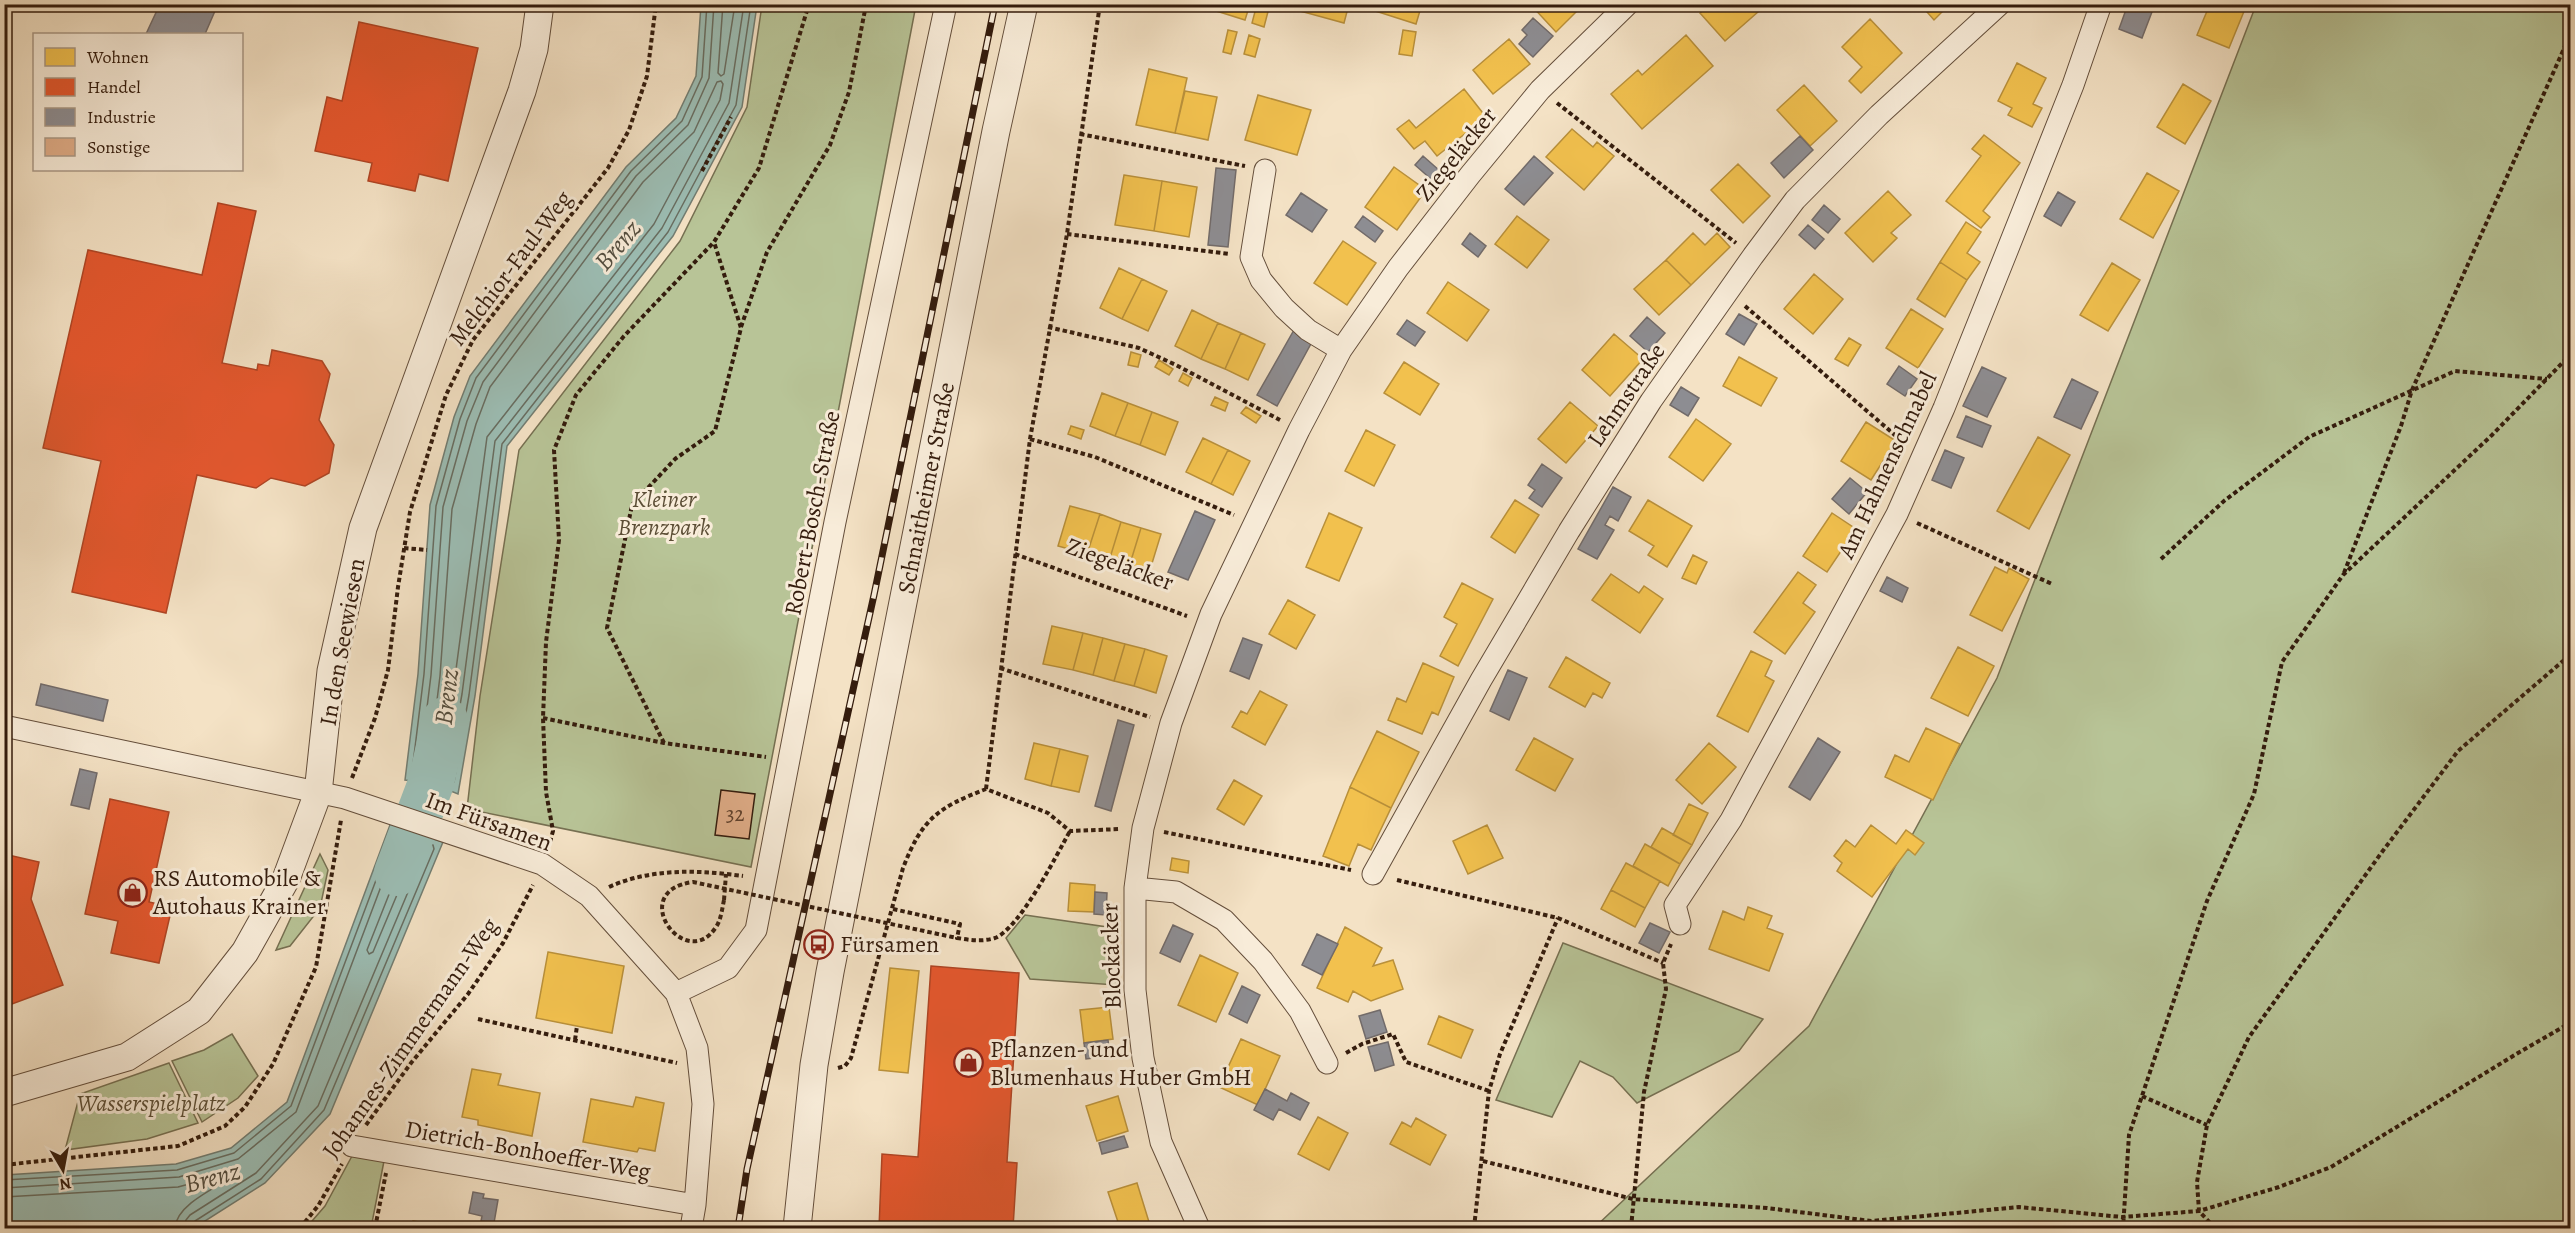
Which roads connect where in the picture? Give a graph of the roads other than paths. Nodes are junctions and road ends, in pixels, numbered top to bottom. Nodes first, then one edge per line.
1 (524, 4) edge
2 (540, 4) edge
3 (945, 4) edge
4 (1024, 4) edge
5 (1628, 4) edge
6 (2000, 4) edge
7 (2101, 4) edge
8 (522, 91) junction
9 (1265, 170) road end
10 (1341, 350) junction
11 (4, 726) edge
12 (318, 793) junction
13 (1143, 828) joint
14 (1373, 874) dead end
15 (1135, 888) junction
16 (1680, 924) dead end
17 (676, 993) junction
18 (1327, 1063) dead end
19 (4, 1093) edge
20 (352, 1146) road end
21 (695, 1205) junction
22 (691, 1228) edge
23 (796, 1228) edge
24 (1199, 1228) edge

1 - 8 street, In den Seewiesen
2 - 8 street, In den Seewiesen
3 - 17 street, Robert-Bosch-Straße
4 - 23 street, Schnaitheimer Straße
5 - 10 street, Ziegeläcker
6 - 14 street, Lehmstraße
7 - 16 street, Am Hahnenschnabel
8 - 12 street, In den Seewiesen
9 - 10 street
10 - 13 street, Ziegeläcker
11 - 12 street, Im Fürsamen
12 - 17 street, Im Fürsamen
12 - 19 street, In den Seewiesen
13 - 15 street, Blockäcker
15 - 18 street, Blockäcker
15 - 24 street, Blockäcker
17 - 21 street, Im Fürsamen
20 - 21 street, Dietrich-Bonhoeffer-Weg
21 - 22 street, Im Fürsamen

